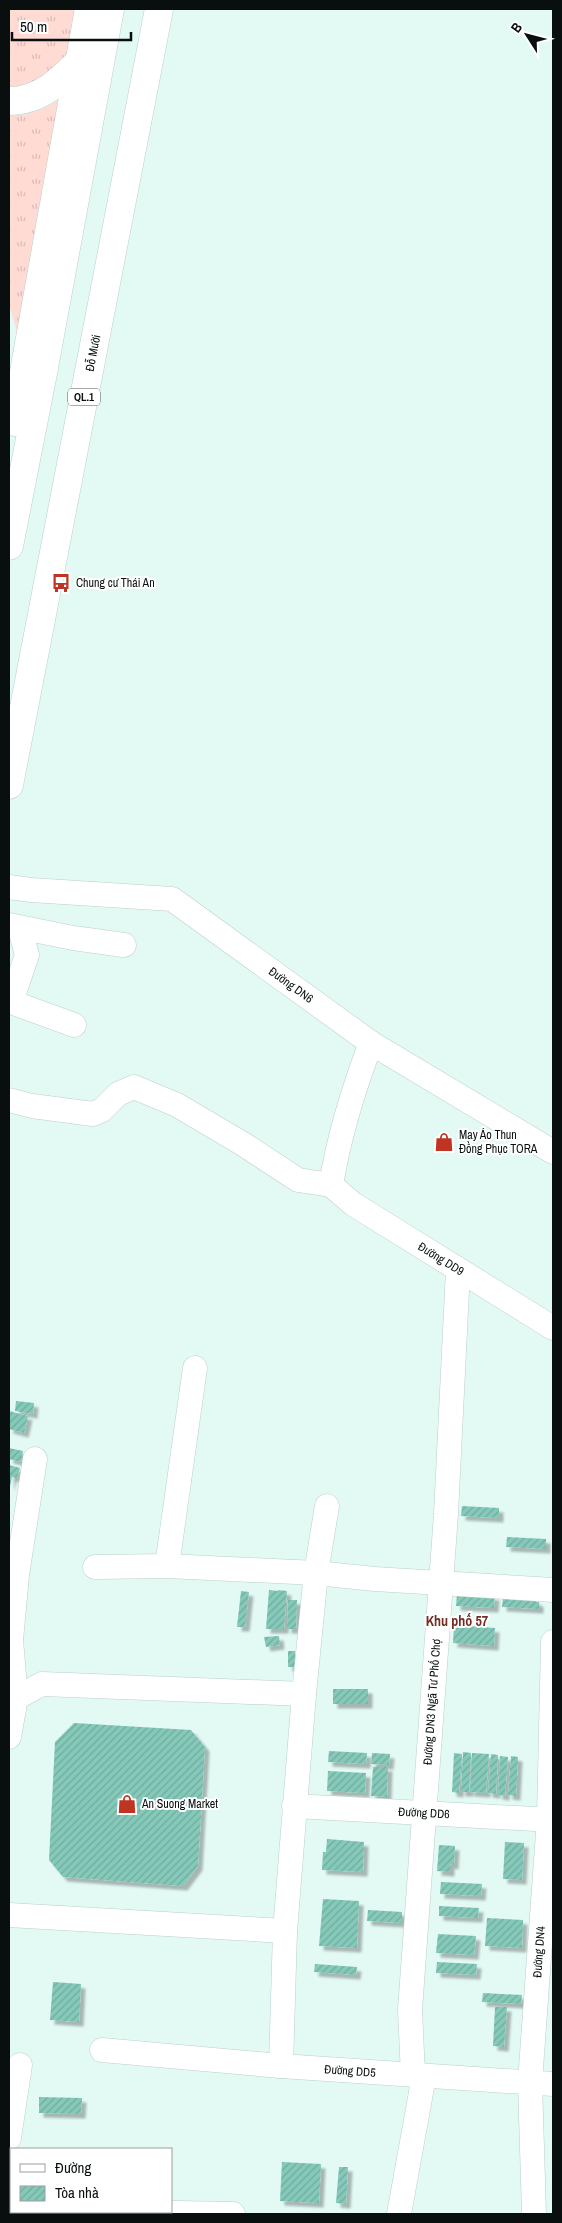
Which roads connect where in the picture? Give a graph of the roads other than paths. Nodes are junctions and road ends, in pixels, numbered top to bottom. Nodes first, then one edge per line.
1 (89, 9) edge
2 (140, 9) edge
3 (159, 9) edge
4 (108, 21) edge
5 (78, 63) junction
6 (9, 101) edge
7 (43, 374) junction
8 (9, 382) edge
9 (11, 440) edge
10 (19, 493) junction
11 (9, 546) edge
12 (9, 693) edge
13 (9, 786) edge
14 (9, 887) edge
15 (14, 927) edge
16 (124, 944) dead end
17 (10, 1001) edge
18 (74, 1025) dead end
19 (371, 1043) junction
20 (9, 1100) edge
21 (553, 1152) edge
22 (331, 1186) junction
23 (458, 1270) junction
24 (553, 1328) edge
25 (195, 1368) dead end
26 (36, 1459) dead end
27 (327, 1506) dead end
28 (167, 1566) junction
29 (94, 1567) dead end
30 (316, 1573) junction
31 (440, 1584) junction
32 (553, 1590) edge
33 (12, 1604) edge
34 (553, 1642) edge
35 (304, 1694) junction
36 (16, 1698) junction
37 (9, 1737) edge
38 (294, 1806) junction
39 (424, 1813) junction
40 (551, 1820) edge
41 (9, 1915) edge
42 (285, 1931) junction
43 (546, 1952) edge
44 (102, 2050) dead end
45 (20, 2065) dead end
46 (281, 2066) junction
47 (418, 2075) junction
48 (530, 2082) junction
49 (553, 2084) edge
50 (9, 2138) edge
51 (172, 2213) edge
52 (233, 2214) edge
53 (399, 2214) edge
54 (534, 2214) edge

1 - 5 highway
2 - 12 highway, Đỗ Mười / QL.1
3 - 13 highway, Đỗ Mười / QL.1
4 - 5 highway
4 - 7 highway
5 - 6 highway
5 - 9 highway
7 - 9 highway
7 - 10 highway
8 - 9 highway
9 - 10 highway
10 - 11 highway
14 - 19 street, Đường DN6
15 - 16 street
15 - 17 street
17 - 18 street
19 - 21 street, Đường DN6
19 - 22 street
20 - 22 street
22 - 23 street, Đường DD9
23 - 24 street, Đường DD9
23 - 31 street, Đường DN3 Ngã Tư Phố Chợ
25 - 28 street
26 - 33 street
27 - 30 street
28 - 29 street
28 - 30 street
30 - 31 street
30 - 35 street
31 - 32 street
31 - 39 street, Đường DN3 Ngã Tư Phố Chợ
33 - 36 street
34 - 40 street, Đường DN4
35 - 36 street
35 - 38 street
36 - 37 street
38 - 39 street, Đường DD6
38 - 42 street
39 - 40 street, Đường DD6
39 - 47 street, Đường DN3 Ngã Tư Phố Chợ
40 - 43 street, Đường DN4
41 - 42 street
42 - 46 street
43 - 48 street, Đường DN4
44 - 46 street, Đường DD5
45 - 50 street
46 - 47 street, Đường DD5
47 - 48 street, Đường DD5
47 - 53 street, Đường DN3 Ngã Tư Phố Chợ
48 - 49 street, Đường DD5
48 - 54 street, Đường DN4
51 - 52 street

